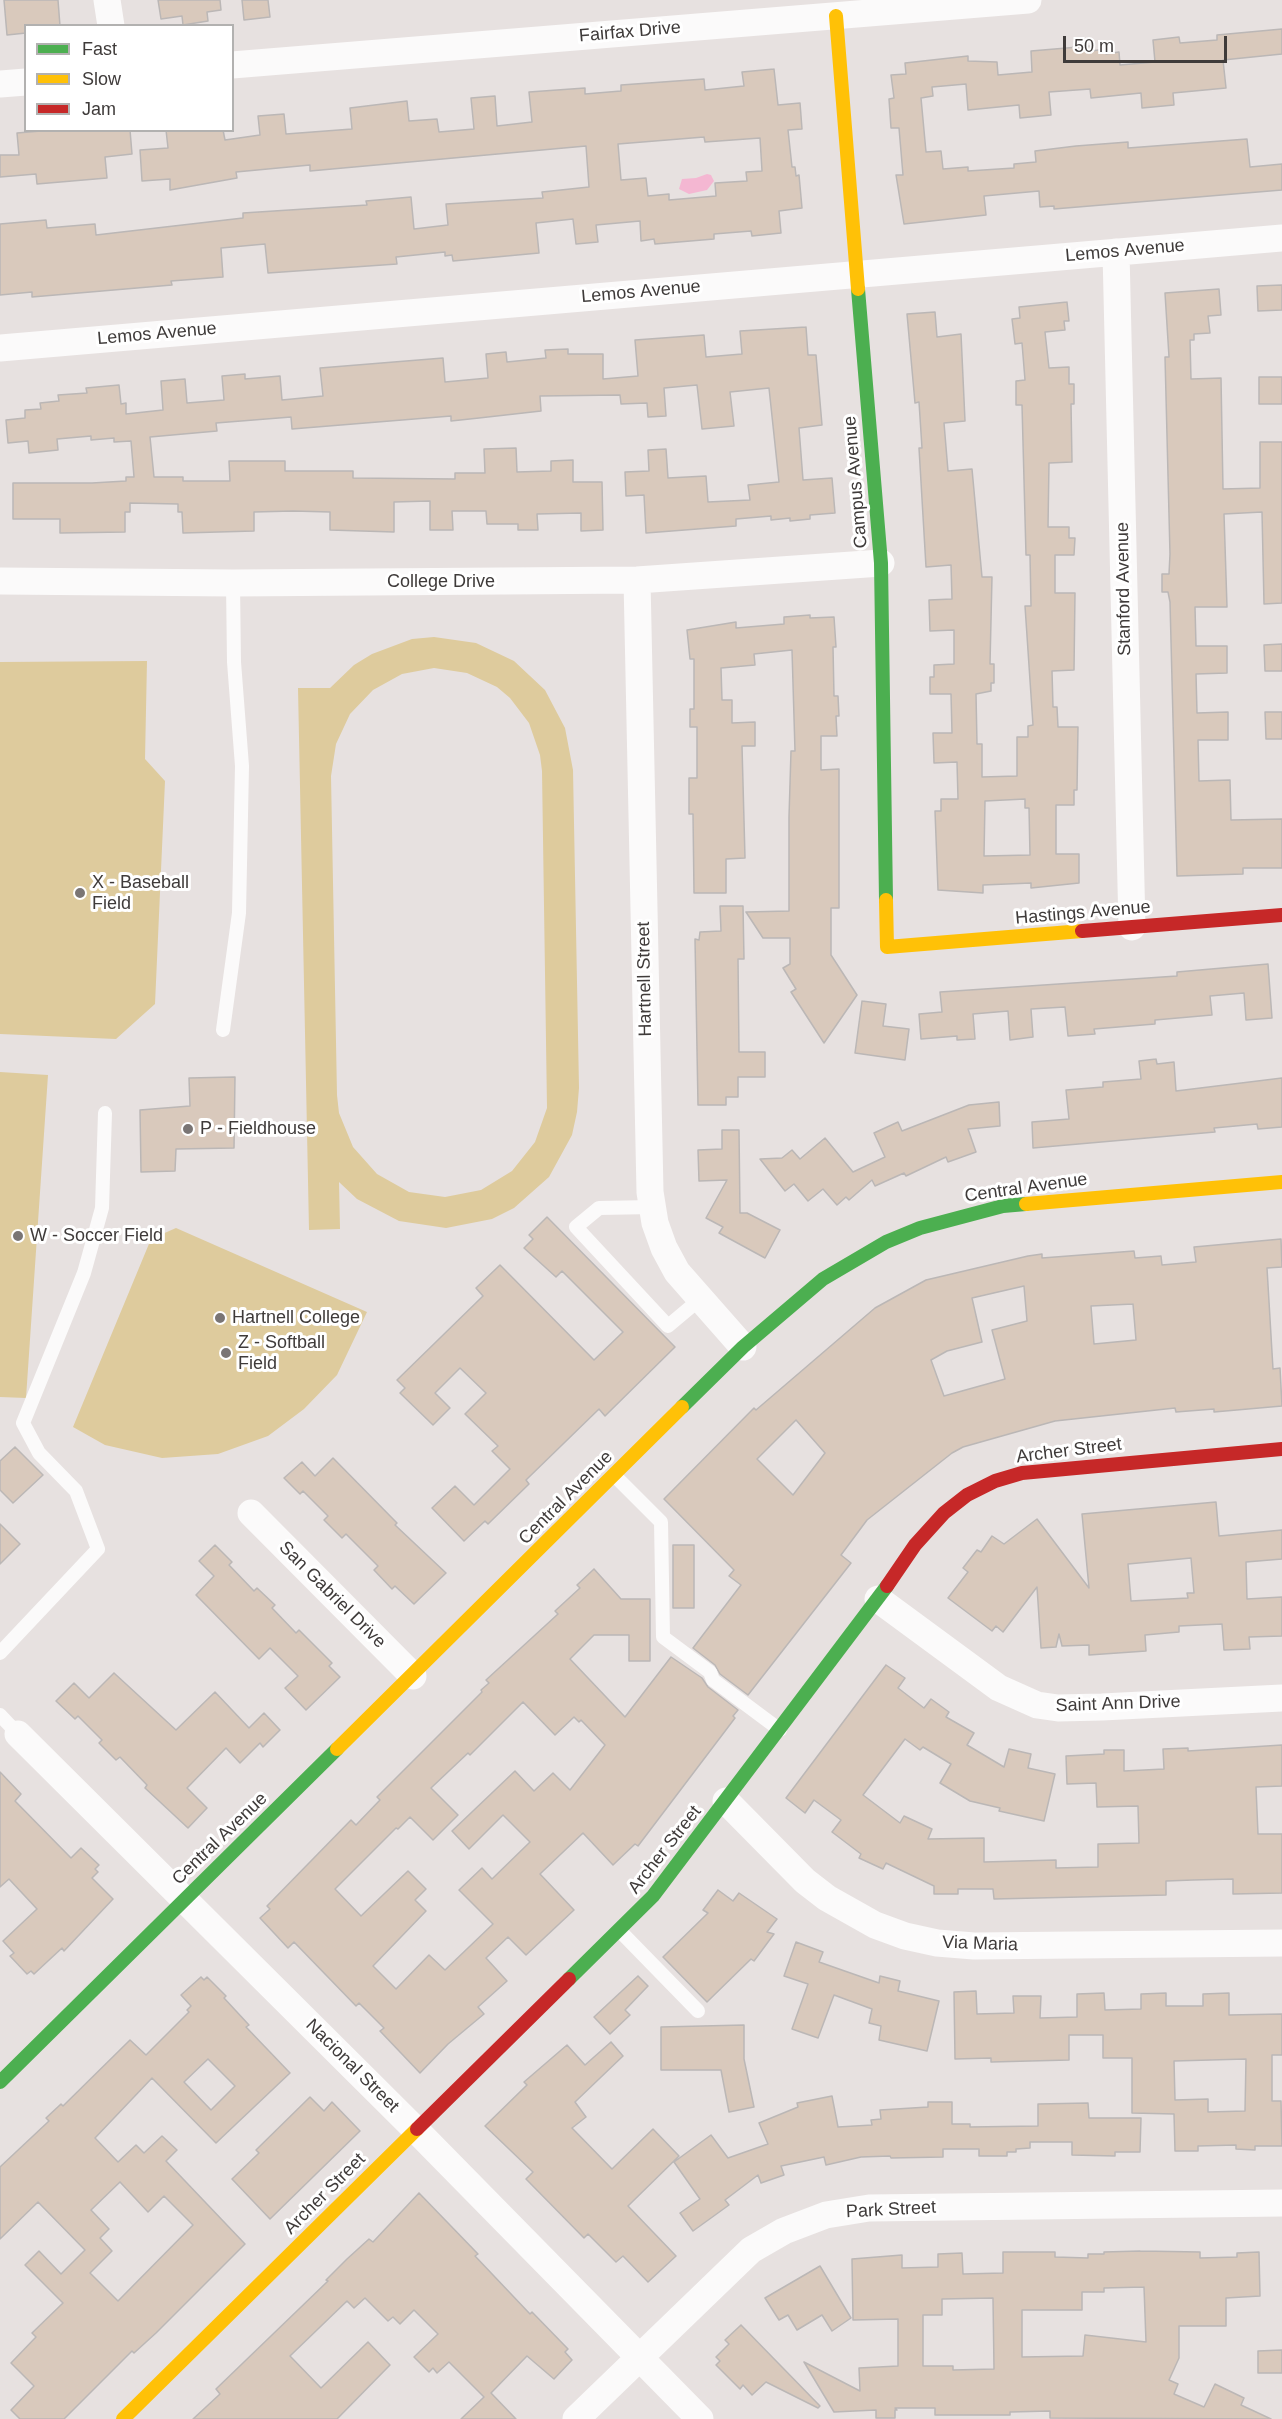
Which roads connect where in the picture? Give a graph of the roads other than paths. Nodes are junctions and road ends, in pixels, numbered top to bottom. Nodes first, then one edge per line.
1 (106, 0) edge
2 (1029, 0) edge
3 (836, 16) junction
4 (111, 24) edge
5 (234, 65) edge
6 (24, 82) edge
7 (0, 84) edge
8 (1282, 238) edge
9 (1116, 252) junction
10 (856, 273) junction
11 (0, 348) edge
12 (881, 562) junction
13 (637, 580) junction
14 (0, 581) edge
15 (233, 583) junction
16 (1282, 915) edge
17 (1132, 927) junction
18 (886, 947) joint
19 (223, 1030) dead end
20 (105, 1113) dead end
21 (1282, 1182) edge
22 (652, 1207) junction
23 (699, 1300) junction
24 (743, 1347) junction
25 (1282, 1449) edge
26 (615, 1476) junction
27 (251, 1513) dead end
28 (878, 1599) junction
29 (0, 1653) edge
30 (413, 1676) junction
31 (1282, 1698) edge
32 (9, 1725) edge
33 (780, 1730) junction
34 (726, 1801) junction
35 (186, 1899) junction
36 (620, 1931) junction
37 (1282, 1943) edge
38 (698, 2011) dead end
39 (0, 2082) edge
40 (416, 2130) junction
41 (1282, 2204) edge
42 (639, 2357) junction
43 (123, 2419) edge
44 (576, 2419) edge
45 (700, 2419) edge

1 - 4 street
2 - 3 street, Fairfax Drive
3 - 5 street, Fairfax Drive
3 - 10 street, Campus Avenue
6 - 7 street
8 - 9 street, Lemos Avenue
9 - 10 street, Lemos Avenue
9 - 17 street, Stanford Avenue
10 - 11 street, Lemos Avenue
10 - 12 street, Campus Avenue
12 - 13 street, College Drive
12 - 18 street, Campus Avenue
13 - 15 street, College Drive
13 - 22 street, Hartnell Street
14 - 15 street, College Drive
15 - 19 lane
16 - 17 street, Hastings Avenue
17 - 18 street, Hastings Avenue
20 - 29 lane
21 - 24 street, Central Avenue
22 - 23 street, Hartnell Street
22 - 23 lane
23 - 24 street, Hartnell Street
24 - 26 street, Central Avenue
25 - 28 street, Archer Street
26 - 30 street, Central Avenue
26 - 33 lane
27 - 30 street, San Gabriel Drive
28 - 31 street, Saint Ann Drive
28 - 33 street, Archer Street
30 - 35 street, Central Avenue
32 - 35 street, Nacional Street
33 - 34 street, Archer Street
34 - 36 street, Archer Street
34 - 37 street, Via Maria
35 - 39 street, Central Avenue
35 - 40 street, Nacional Street
36 - 38 lane
36 - 40 street, Archer Street
40 - 42 street, Nacional Street
40 - 43 street, Archer Street
41 - 42 street, Park Street
42 - 44 street, Park Street
42 - 45 street, Nacional Street

